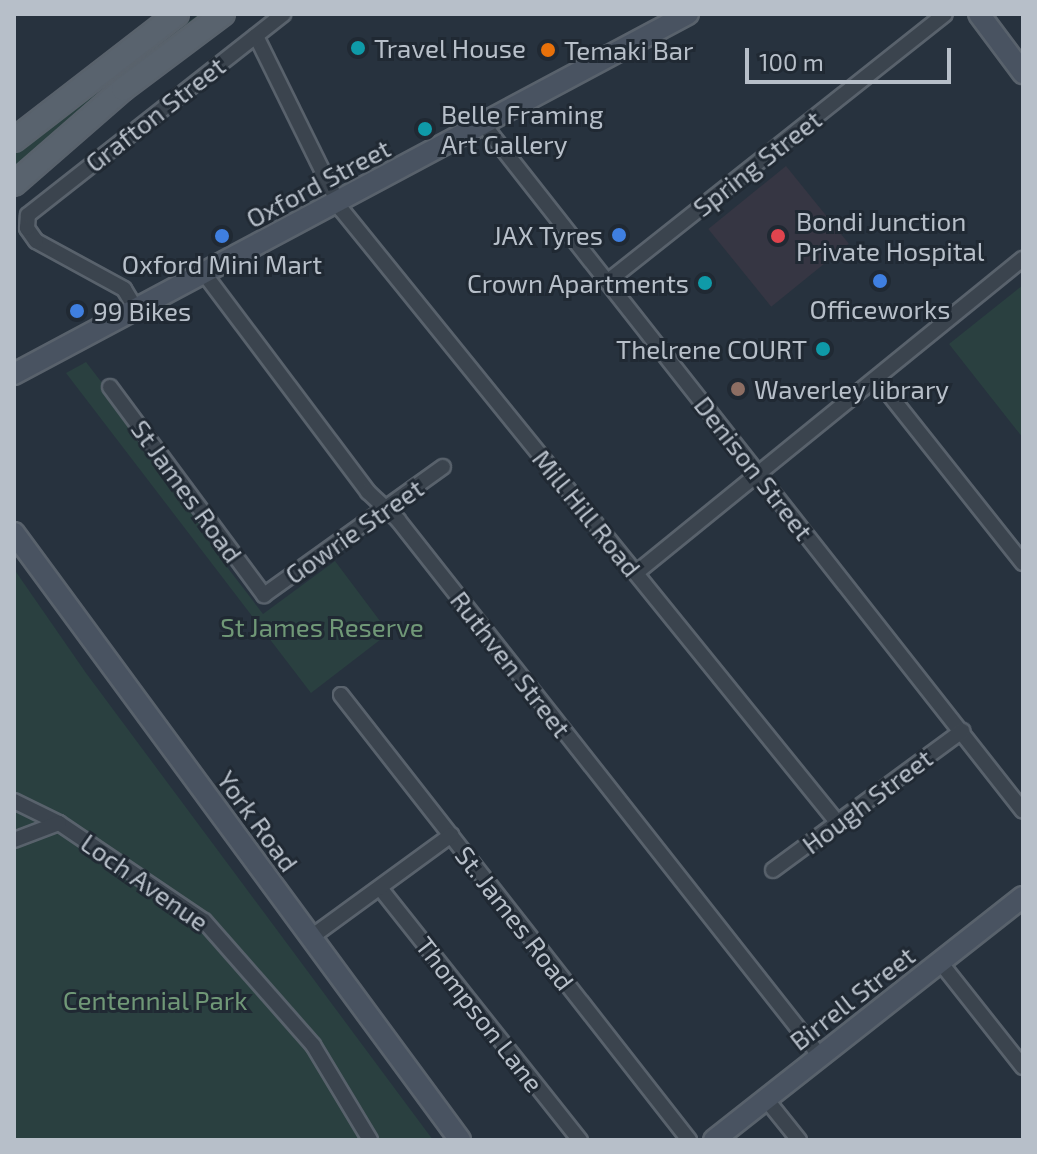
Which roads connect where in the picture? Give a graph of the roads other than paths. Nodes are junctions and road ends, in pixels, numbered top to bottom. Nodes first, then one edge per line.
1 (177, 14) edge
2 (223, 14) edge
3 (283, 14) edge
4 (688, 14) edge
5 (945, 14) edge
6 (979, 14) edge
7 (256, 36) junction
8 (1023, 73) edge
9 (484, 125) junction
10 (14, 140) edge
11 (14, 184) edge
12 (338, 203) junction
13 (1023, 259) edge
14 (203, 272) junction
15 (607, 282) junction
16 (136, 309) junction
17 (14, 374) edge
18 (877, 379) junction
19 (110, 387) dead end
20 (443, 467) dead end
21 (760, 476) junction
22 (385, 509) junction
23 (14, 533) edge
24 (1023, 563) edge
25 (636, 573) junction
26 (264, 595) joint
27 (341, 695) dead end
28 (962, 731) junction
29 (14, 801) edge
30 (1023, 811) edge
31 (837, 822) junction
32 (59, 823) junction
33 (451, 835) junction
34 (14, 840) edge
35 (773, 870) dead end
36 (380, 888) junction
37 (1023, 897) edge
38 (310, 938) junction
39 (940, 962) junction
40 (820, 1056) junction
41 (1023, 1067) edge
42 (766, 1099) junction
43 (370, 1140) edge
44 (460, 1140) edge
45 (580, 1140) edge
46 (689, 1140) edge
47 (714, 1140) edge
48 (799, 1140) edge

1 - 10 main road
2 - 11 main road
3 - 7 street, Grafton Street
4 - 9 main road, Oxford Street
5 - 15 street, Spring Street
6 - 8 main road
7 - 12 street, Mill Hill Road
7 - 16 street, Grafton Street
9 - 12 main road, Oxford Street
9 - 15 street, Denison Street
12 - 14 main road, Oxford Street
12 - 25 street, Mill Hill Road
13 - 18 street
14 - 16 main road, Oxford Street
14 - 22 street, Ruthven Street
15 - 21 street, Denison Street
16 - 17 main road, Oxford Street
18 - 21 street
18 - 24 street
19 - 26 street, St James Road
20 - 22 street, Gowrie Street
21 - 25 street
21 - 28 street, Denison Street
22 - 26 street, Gowrie Street
22 - 40 street, Ruthven Street
23 - 38 main road, York Road
25 - 31 street, Mill Hill Road
27 - 33 street, St. James Road
28 - 30 street, Denison Street
28 - 31 street, Hough Street
29 - 32 street, Loch Avenue
31 - 35 street, Hough Street
32 - 34 street
32 - 43 street, Loch Avenue
33 - 36 street
33 - 46 street, St. James Road
36 - 38 street
36 - 45 street, Thompson Lane
37 - 39 main road, Birrell Street
38 - 44 main road, York Road
39 - 40 main road, Birrell Street
39 - 41 street
40 - 42 main road, Birrell Street
42 - 47 main road, Birrell Street
42 - 48 street

